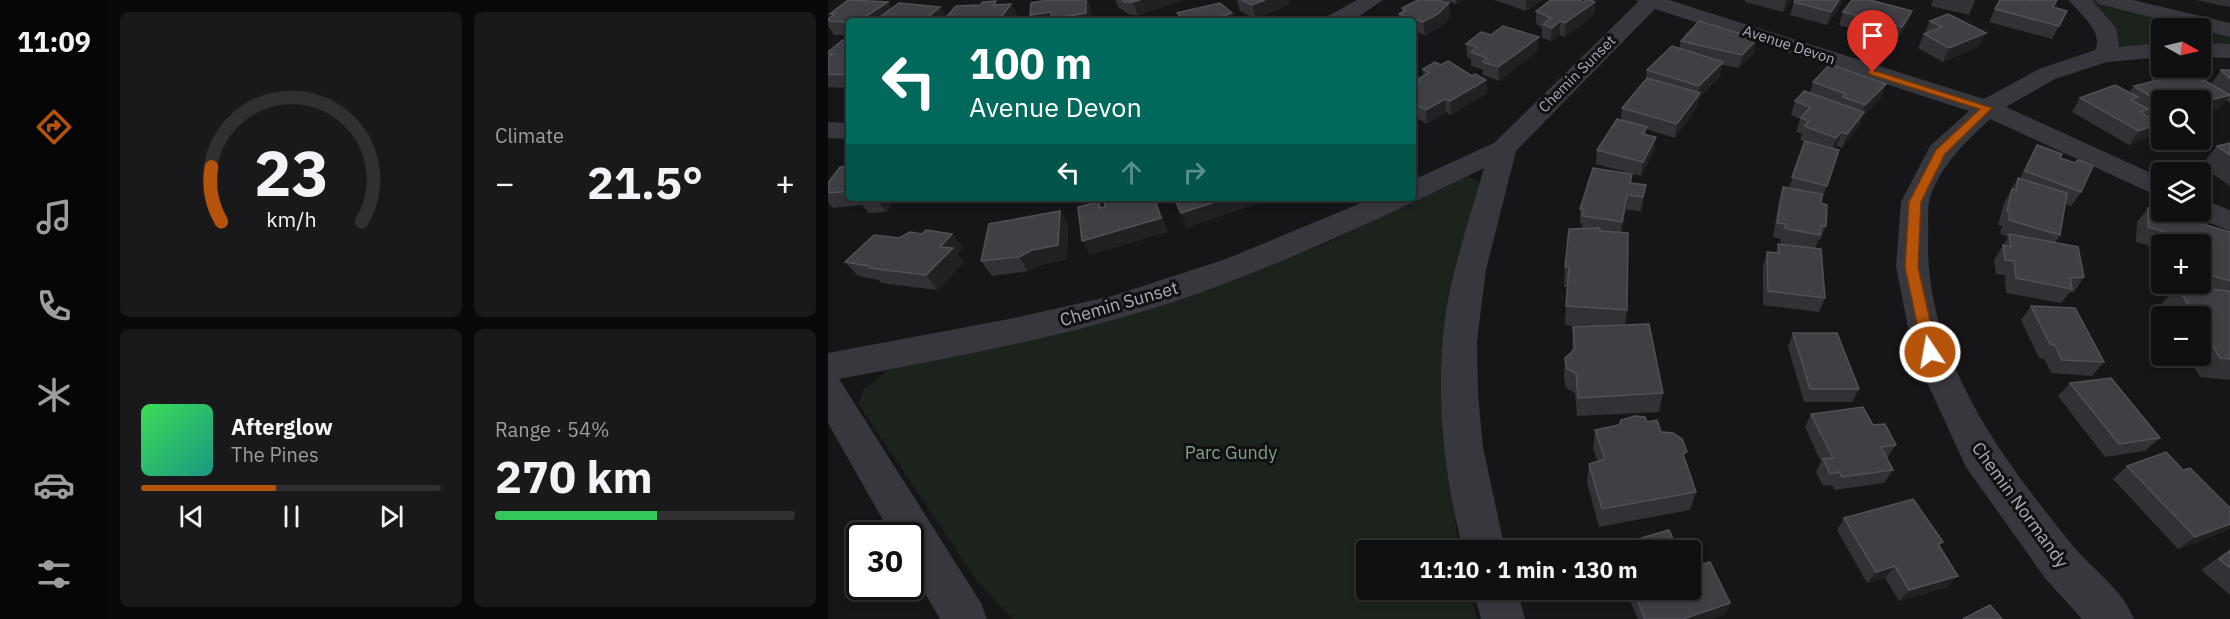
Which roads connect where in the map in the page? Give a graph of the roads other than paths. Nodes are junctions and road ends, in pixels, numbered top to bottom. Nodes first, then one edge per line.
1 (1372, 0) edge
2 (1650, 0) edge
3 (2080, 0) edge
4 (2106, 0) edge
5 (1341, 18) edge
6 (2230, 30) edge
7 (2211, 50) edge
8 (2151, 51) edge
9 (2230, 51) edge
10 (2104, 55) junction
11 (1987, 108) junction
12 (828, 130) edge
13 (846, 131) edge
14 (1503, 149) junction
15 (2151, 184) edge
16 (1416, 190) edge
17 (1392, 201) edge
18 (2211, 213) edge
19 (2230, 221) edge
20 (828, 367) edge
21 (828, 390) edge
22 (1481, 540) edge
23 (1498, 600) edge
24 (965, 619) edge
25 (1503, 619) edge
26 (2112, 619) edge

1 - 5 street
2 - 11 street, Avenue Devon
2 - 14 street, Chemin Sunset
3 - 10 street
4 - 6 street
7 - 9 street
8 - 10 street, Chemin Normandy
10 - 11 street, Chemin Normandy
11 - 15 street, Avenue Devon
11 - 26 street, Chemin Normandy
12 - 13 street
14 - 16 street, Chemin Sunset
14 - 22 street
17 - 20 street, Chemin Sunset
18 - 19 street
21 - 24 street
23 - 25 street

